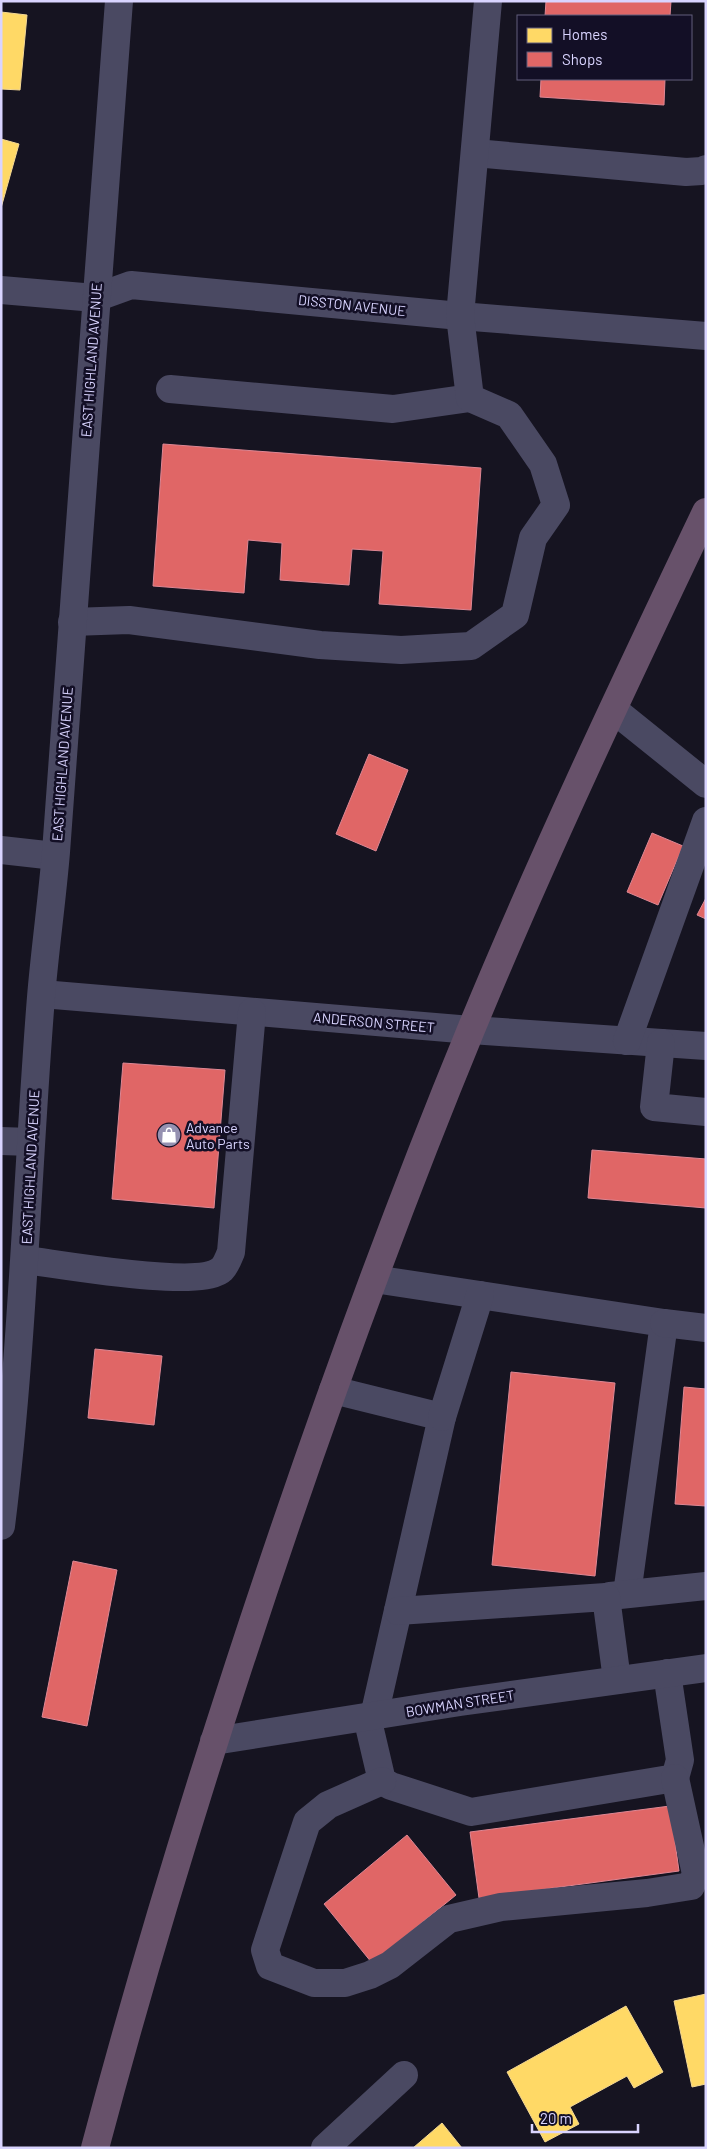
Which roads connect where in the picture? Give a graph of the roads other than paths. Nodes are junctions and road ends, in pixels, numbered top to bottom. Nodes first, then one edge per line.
1 (119, 1) edge
2 (488, 1) edge
3 (474, 153) junction
4 (706, 168) edge
5 (1, 290) edge
6 (95, 298) junction
7 (460, 316) junction
8 (706, 336) edge
9 (170, 389) dead end
10 (470, 398) junction
11 (706, 512) edge
12 (72, 622) junction
13 (614, 710) junction
14 (706, 784) edge
15 (706, 821) edge
16 (1, 850) edge
17 (55, 856) junction
18 (42, 994) junction
19 (252, 1012) junction
20 (471, 1030) junction
21 (628, 1041) junction
22 (661, 1043) junction
23 (706, 1046) edge
24 (706, 1112) edge
25 (1, 1141) edge
26 (31, 1142) junction
27 (25, 1260) junction
28 (374, 1279) junction
29 (480, 1295) junction
30 (664, 1323) junction
31 (706, 1328) edge
32 (8, 1378) edge
33 (333, 1390) junction
34 (442, 1416) junction
35 (1, 1526) edge
36 (706, 1586) edge
37 (617, 1596) junction
38 (398, 1610) junction
39 (706, 1668) edge
40 (667, 1673) junction
41 (617, 1680) junction
42 (371, 1716) junction
43 (214, 1741) junction
44 (675, 1778) junction
45 (382, 1780) junction
46 (404, 2075) dead end
47 (95, 2148) edge
48 (325, 2148) edge

1 - 6 street, EAST HIGHLAND AVENUE
2 - 3 street
3 - 4 street
3 - 7 street
5 - 6 street, DISSTON AVENUE
6 - 7 street, DISSTON AVENUE
6 - 12 street, EAST HIGHLAND AVENUE
7 - 8 street, DISSTON AVENUE
7 - 10 street
9 - 10 street
10 - 12 street
11 - 13 highway
12 - 17 street, EAST HIGHLAND AVENUE
13 - 14 street
13 - 20 highway
15 - 21 street
16 - 17 street
17 - 18 street, EAST HIGHLAND AVENUE
18 - 19 street, ANDERSON STREET
18 - 26 street, EAST HIGHLAND AVENUE
19 - 20 street, ANDERSON STREET
19 - 27 street
20 - 21 street, ANDERSON STREET
20 - 28 highway
21 - 22 street, ANDERSON STREET
22 - 23 street, ANDERSON STREET
22 - 24 street
25 - 26 street
26 - 27 street, EAST HIGHLAND AVENUE
27 - 32 street, EAST HIGHLAND AVENUE
28 - 29 street
28 - 33 highway
29 - 30 street
29 - 34 street
30 - 31 street
30 - 37 street
32 - 35 street, EAST HIGHLAND AVENUE
33 - 34 street
33 - 43 highway
34 - 38 street
36 - 37 street
37 - 38 street
37 - 41 street
38 - 42 street
39 - 40 street, BOWMAN STREET
40 - 41 street, BOWMAN STREET
40 - 44 street
41 - 42 street, BOWMAN STREET
42 - 43 street, BOWMAN STREET
42 - 45 street
43 - 47 highway
44 - 45 street
44 - 45 street
46 - 48 street

